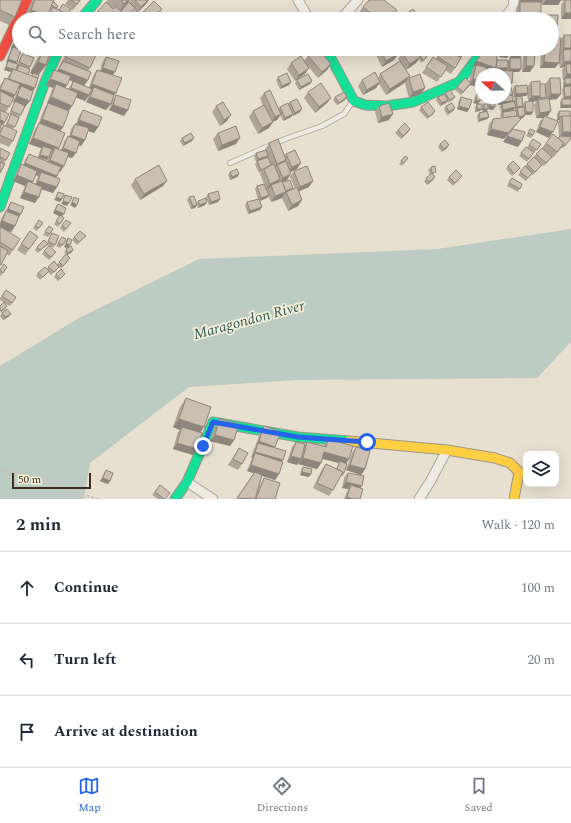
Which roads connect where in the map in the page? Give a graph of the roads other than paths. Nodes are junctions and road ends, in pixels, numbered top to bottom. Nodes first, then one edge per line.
1 (27, 0) edge
2 (97, 0) edge
3 (298, 0) edge
4 (358, 0) edge
5 (514, 0) edge
6 (22, 12) edge
7 (87, 12) edge
8 (305, 12) edge
9 (347, 12) edge
10 (509, 12) edge
11 (0, 32) edge
12 (12, 32) edge
13 (9, 36) junction
14 (0, 56) edge
15 (56, 56) edge
16 (308, 56) edge
17 (330, 56) edge
18 (479, 56) edge
19 (303, 61) edge
20 (354, 101) junction
21 (230, 163) dead end
22 (0, 207) edge
23 (447, 450) junction
24 (187, 482) junction
25 (175, 499) edge
26 (213, 499) edge
27 (419, 499) edge
28 (514, 499) edge

1 - 6 street
2 - 7 street
3 - 8 street
4 - 9 street
5 - 10 street
11 - 13 street
12 - 13 street
13 - 14 street
15 - 22 street
16 - 19 street
17 - 20 street
18 - 20 street
20 - 21 lane
23 - 24 street
23 - 27 street
23 - 28 street
24 - 25 street
24 - 26 street

